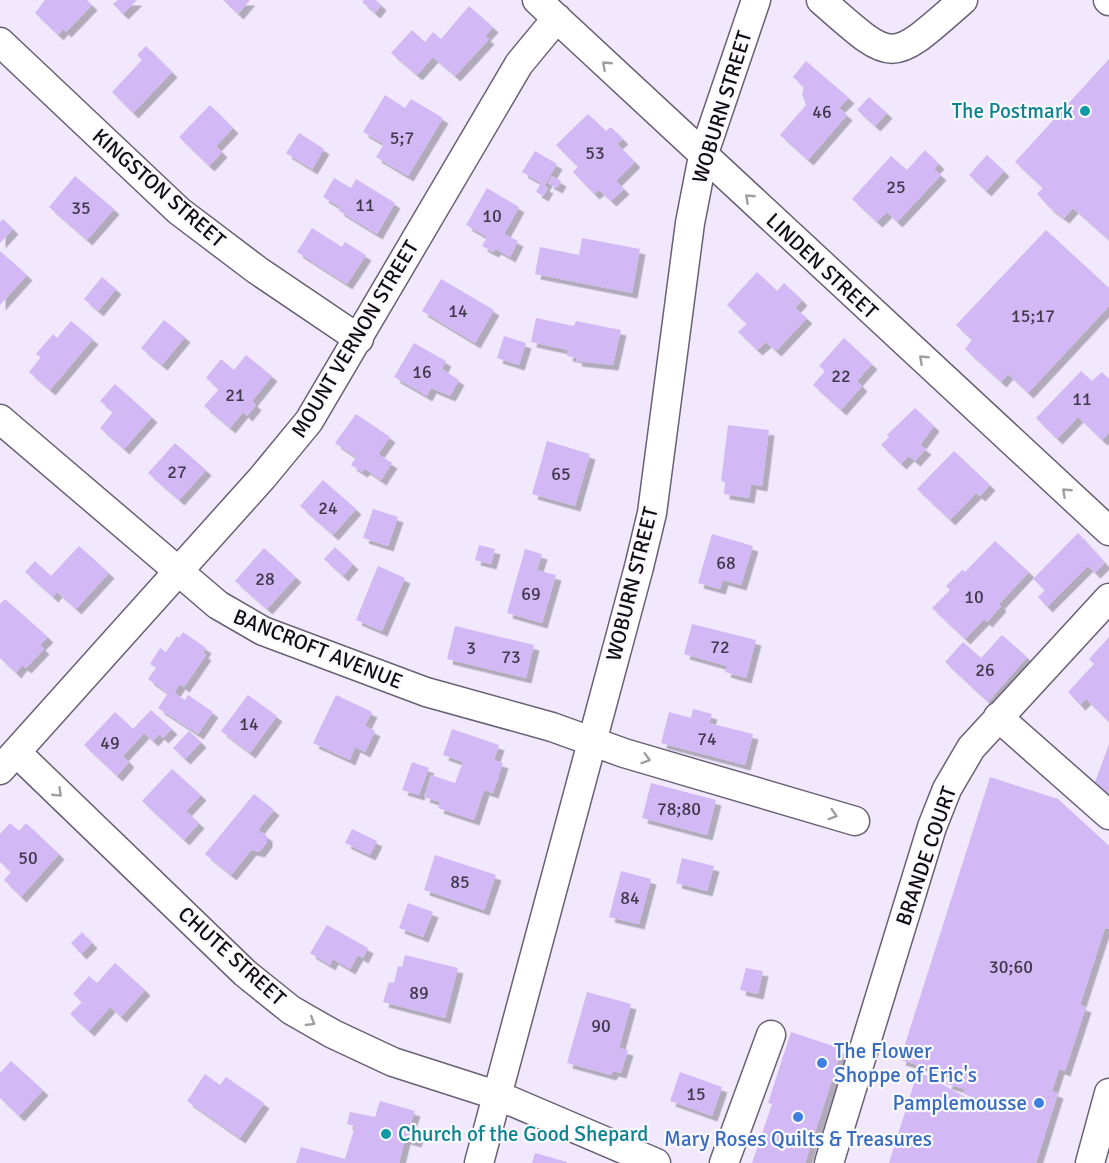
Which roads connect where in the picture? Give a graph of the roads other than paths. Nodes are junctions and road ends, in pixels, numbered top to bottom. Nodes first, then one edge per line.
1 (756, 0) edge
2 (821, 0) edge
3 (963, 0) edge
4 (547, 9) edge
5 (0, 42) edge
6 (704, 156) junction
7 (359, 339) junction
8 (0, 419) edge
9 (1109, 531) edge
10 (179, 572) junction
11 (1109, 598) edge
12 (998, 717) junction
13 (591, 740) junction
14 (8, 761) edge
15 (1109, 815) edge
16 (855, 821) dead end
17 (771, 1035) dead end
18 (1109, 1093) edge
19 (499, 1096) junction
20 (479, 1163) edge
21 (656, 1163) edge
22 (724, 1163) edge
23 (829, 1163) edge
24 (1090, 1163) edge

1 - 6 street, WOBURN STREET
2 - 3 street
6 -> 4 street, LINDEN STREET
4 - 7 street, MOUNT VERNON STREET
5 - 7 street, KINGSTON STREET
9 -> 6 street, LINDEN STREET
6 - 13 street, WOBURN STREET
7 - 10 street, MOUNT VERNON STREET
8 - 10 street, BANCROFT AVENUE
10 - 13 street, BANCROFT AVENUE
10 - 14 street, MOUNT VERNON STREET
11 - 12 street, BRANDE COURT
12 - 15 street
12 - 23 street, BRANDE COURT
13 -> 16 street, BANCROFT AVENUE
13 - 19 street, WOBURN STREET
14 -> 19 street, CHUTE STREET
17 - 22 street
18 - 24 street
19 - 20 street, WOBURN STREET
19 - 21 street, CHUTE STREET

